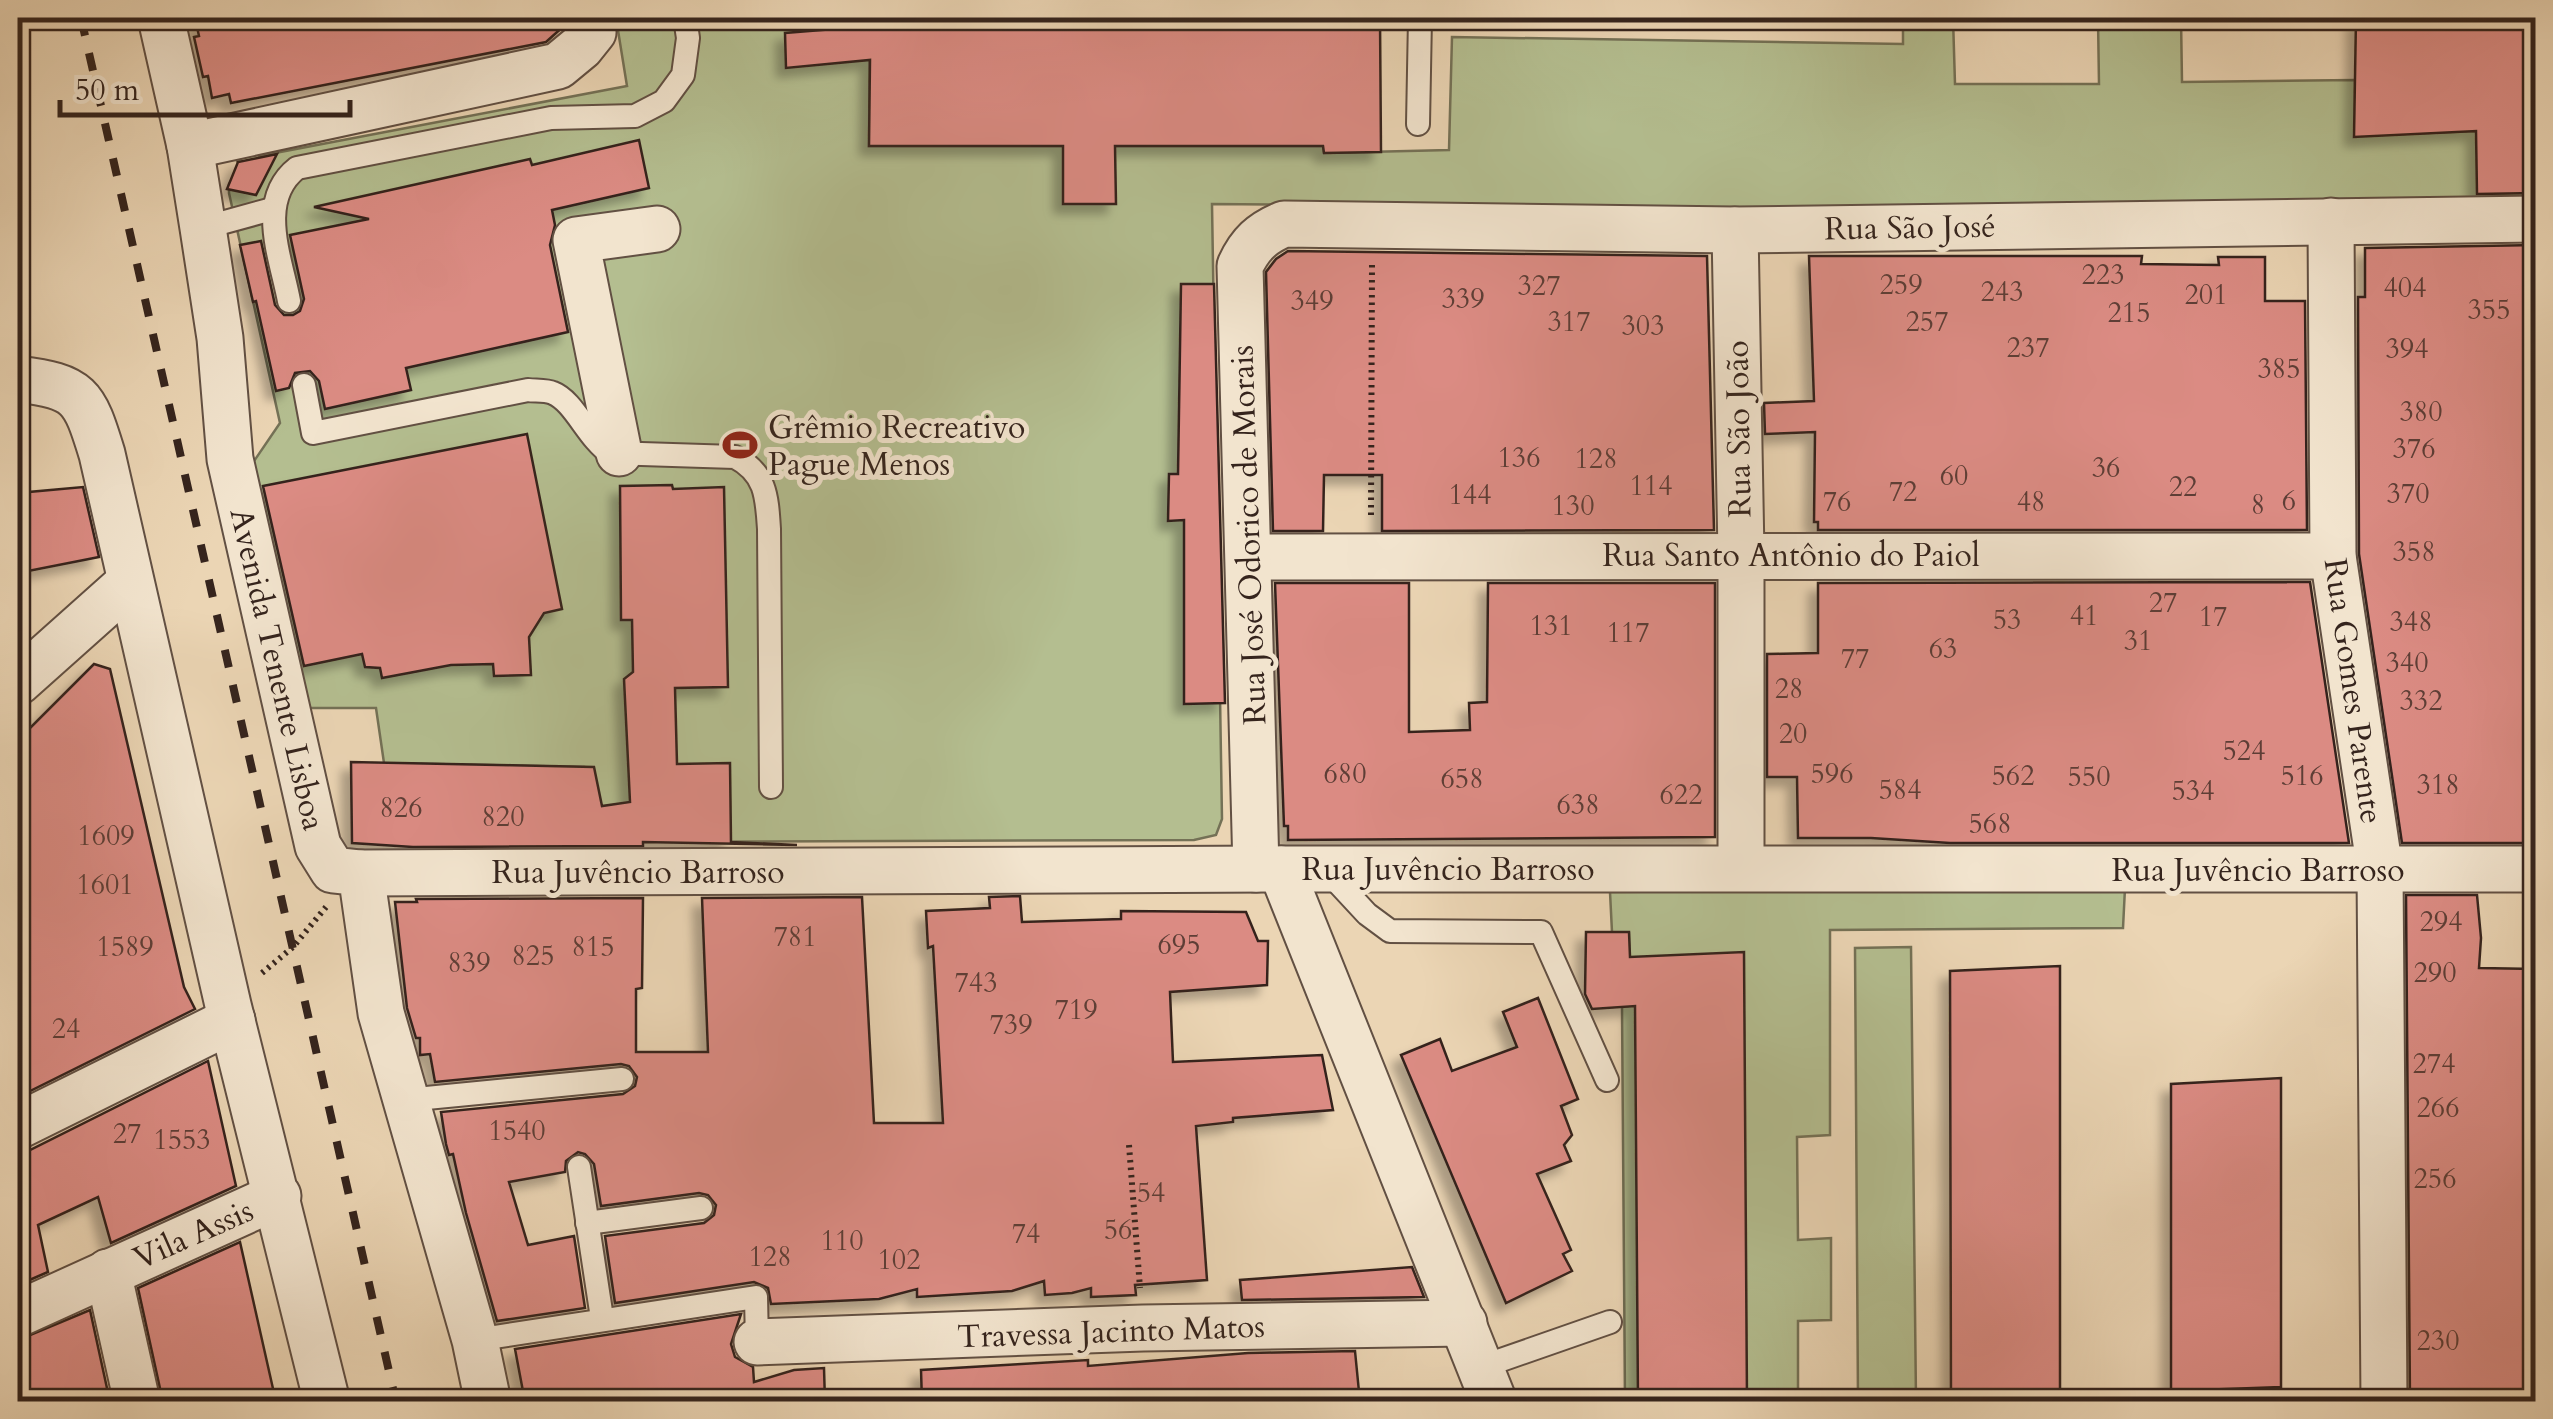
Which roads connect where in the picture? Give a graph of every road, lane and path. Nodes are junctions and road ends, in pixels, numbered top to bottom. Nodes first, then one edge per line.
1 (161, 18) edge
2 (685, 18) edge
3 (1420, 18) edge
4 (592, 25) edge
5 (1418, 124) dead end
6 (190, 146) junction
7 (272, 208) junction
8 (2536, 218) edge
9 (2332, 221) junction
10 (1284, 224) joint
11 (1372, 224) junction
12 (203, 228) junction
13 (657, 229) dead end
14 (1734, 230) junction
15 (288, 301) dead end
16 (18, 379) edge
17 (304, 384) dead end
18 (619, 453) junction
19 (1741, 554) junction
20 (1372, 556) junction
21 (2332, 556) junction
22 (1249, 557) junction
23 (130, 582) junction
24 (18, 682) edge
25 (771, 787) dead end
26 (1741, 868) junction
27 (1268, 869) junction
28 (1326, 869) junction
29 (2536, 869) edge
30 (2380, 870) junction
31 (362, 881) junction
32 (230, 1013) junction
33 (622, 1079) dead end
34 (1606, 1080) dead end
35 (406, 1100) junction
36 (18, 1126) edge
37 (1130, 1145) dead end
38 (579, 1167) dead end
39 (278, 1196) junction
40 (701, 1208) dead end
41 (587, 1223) junction
42 (108, 1272) junction
43 (18, 1314) edge
44 (602, 1318) junction
45 (1610, 1322) dead end
46 (1464, 1324) junction
47 (1142, 1328) junction
48 (475, 1340) junction
49 (758, 1342) joint
50 (1487, 1384) edge
51 (137, 1402) edge
52 (327, 1402) edge
53 (488, 1402) edge
54 (2384, 1402) edge

1 - 6 street, Avenida Tenente Lisboa
2 - 7 lane
3 - 5 lane
4 - 6 street
6 - 12 street, Avenida Tenente Lisboa
7 - 12 lane
7 - 15 lane
8 - 9 street, Rua São José
9 - 14 street, Rua São José
9 - 21 street, Rua Gomes Parente
10 - 11 street, Rua São José
10 - 22 street, Rua José Odorico de Morais
11 - 14 street, Rua São José
11 - 20 path
12 - 31 street, Avenida Tenente Lisboa
13 - 18 street
14 - 19 street, Rua São João
16 - 23 street
17 - 18 lane
18 - 25 lane
19 - 20 street, Rua Santo Antônio do Paiol
19 - 21 street, Rua Santo Antônio do Paiol
19 - 26 street, Rua São João
20 - 22 street, Rua Santo Antônio do Paiol
21 - 30 street, Rua Gomes Parente
22 - 27 street, Rua José Odorico de Morais
23 - 24 street
23 - 32 street
26 - 28 street, Rua Juvêncio Barroso
26 - 30 street, Rua Juvêncio Barroso
27 - 28 street, Rua Juvêncio Barroso
27 - 31 street, Rua Juvêncio Barroso
27 - 46 street, Rua José Odorico de Morais
28 - 34 lane
29 - 30 street, Rua Juvêncio Barroso
30 - 54 street, Rua Gomes Parente
31 - 32 path
31 - 35 street
32 - 36 street
32 - 39 street
33 - 35 lane
35 - 48 street
37 - 47 path
38 - 41 lane
39 - 42 street, Vila Assis
39 - 52 street
40 - 41 lane
41 - 44 lane
42 - 43 street, Vila Assis
42 - 51 street, Vila Assis
44 - 48 lane
44 - 49 lane
45 - 50 lane
46 - 47 street, Travessa Jacinto Matos
46 - 50 street, Rua José Odorico de Morais
47 - 49 street, Travessa Jacinto Matos
48 - 53 street

